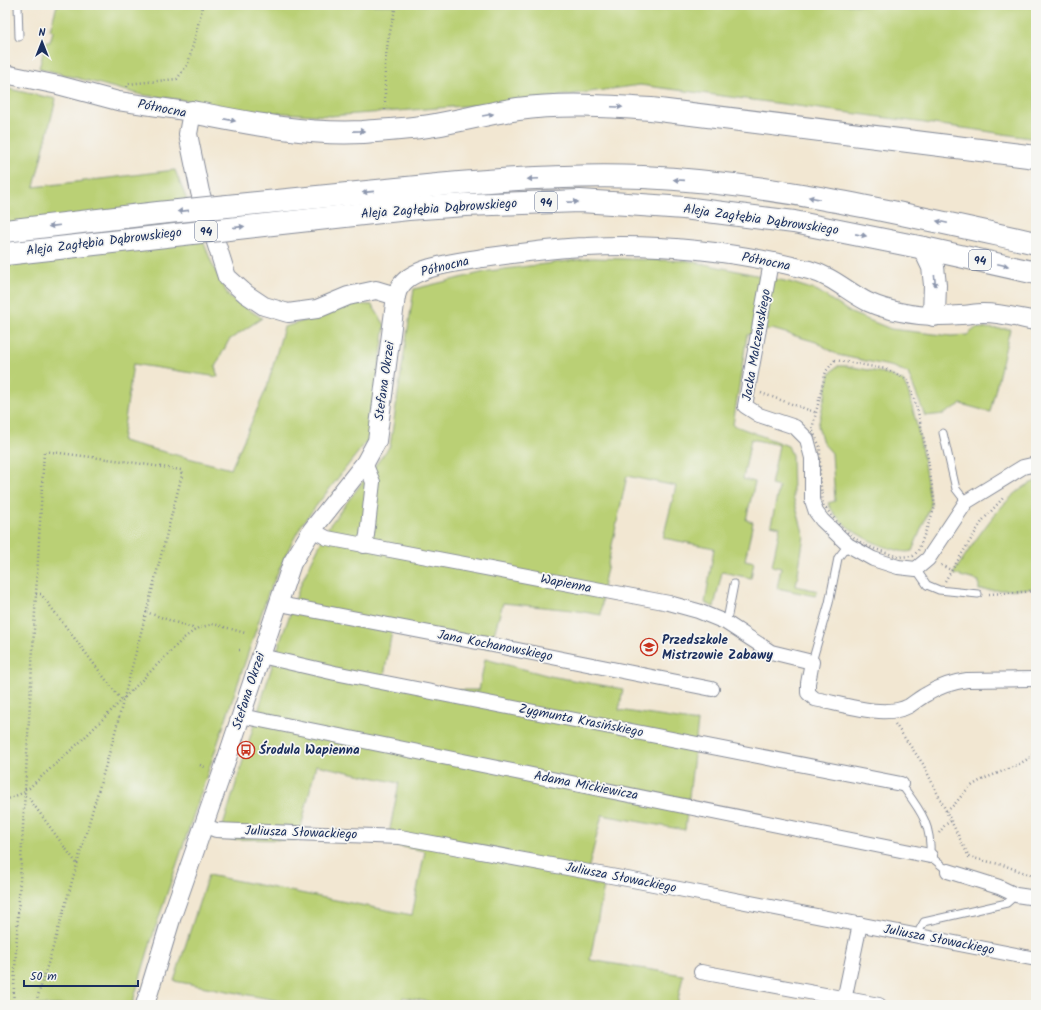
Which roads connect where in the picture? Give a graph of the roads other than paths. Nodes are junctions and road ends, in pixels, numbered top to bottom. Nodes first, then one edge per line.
1 (18, 5) edge
2 (20, 37) dead end
3 (5, 74) edge
4 (192, 112) junction
5 (1036, 157) edge
6 (407, 199) junction
7 (1036, 227) edge
8 (5, 231) edge
9 (980, 231) junction
10 (1036, 243) edge
11 (924, 248) junction
12 (5, 254) edge
13 (771, 262) junction
14 (1036, 273) edge
15 (396, 296) junction
16 (934, 315) junction
17 (1036, 321) edge
18 (944, 433) dead end
19 (364, 463) junction
20 (1036, 464) edge
21 (966, 502) junction
22 (312, 530) junction
23 (848, 545) junction
24 (364, 546) junction
25 (916, 569) junction
26 (734, 584) dead end
27 (978, 594) dead end
28 (278, 603) junction
29 (725, 622) junction
30 (261, 656) junction
31 (812, 662) junction
32 (1036, 679) edge
33 (712, 689) dead end
34 (241, 716) junction
35 (901, 784) joint
36 (203, 826) junction
37 (930, 856) junction
38 (948, 871) joint
39 (1016, 895) junction
40 (1036, 898) edge
41 (860, 924) junction
42 (919, 936) junction
43 (1036, 959) edge
44 (701, 972) dead end
45 (844, 1002) edge
46 (145, 1005) edge
47 (879, 1005) edge

1 - 2 lane
3 - 4 street, Północna
4 -> 5 main road
4 - 15 street, Północna
6 -> 8 main road, Aleja Zagłębia Dąbrowskiego / 94, bridge
9 -> 6 main road, Aleja Zagłębia Dąbrowskiego / 94
6 -> 11 main road, Aleja Zagłębia Dąbrowskiego / 94
12 -> 6 main road, Aleja Zagłębia Dąbrowskiego / 94, bridge
7 - 9 main road
9 - 10 main road, Aleja Zagłębia Dąbrowskiego / 94
11 -> 14 main road, Aleja Zagłębia Dąbrowskiego / 94
11 -> 16 main road
13 - 15 street, Północna
13 - 16 street, Północna
13 - 23 street, Jacka Malczewskiego
15 - 19 street, Stefana Okrzei
16 - 17 street, Północna
18 - 21 lane
19 - 22 street, Stefana Okrzei
19 - 24 street
20 - 21 street
21 - 25 street
22 - 24 street, Wapienna
22 - 28 street, Stefana Okrzei
23 - 25 street, Jacka Malczewskiego
23 - 31 lane
24 - 29 street, Wapienna
25 - 27 lane
26 - 29 lane
28 - 30 street, Stefana Okrzei
28 - 33 street, Jana Kochanowskiego
29 - 31 street, Wapienna
30 - 34 street, Stefana Okrzei
30 - 35 street, Zygmunta Krasińskiego
31 - 32 street
34 - 36 street, Stefana Okrzei
34 - 37 street, Adama Mickiewicza
35 - 37 lane
36 - 41 street, Juliusza Słowackiego
36 - 46 street, Stefana Okrzei
37 - 38 lane
38 - 39 street
39 - 40 street
39 - 42 lane
41 - 42 street, Juliusza Słowackiego
41 - 45 street
42 - 43 street, Juliusza Słowackiego
44 - 45 street
45 - 47 street

